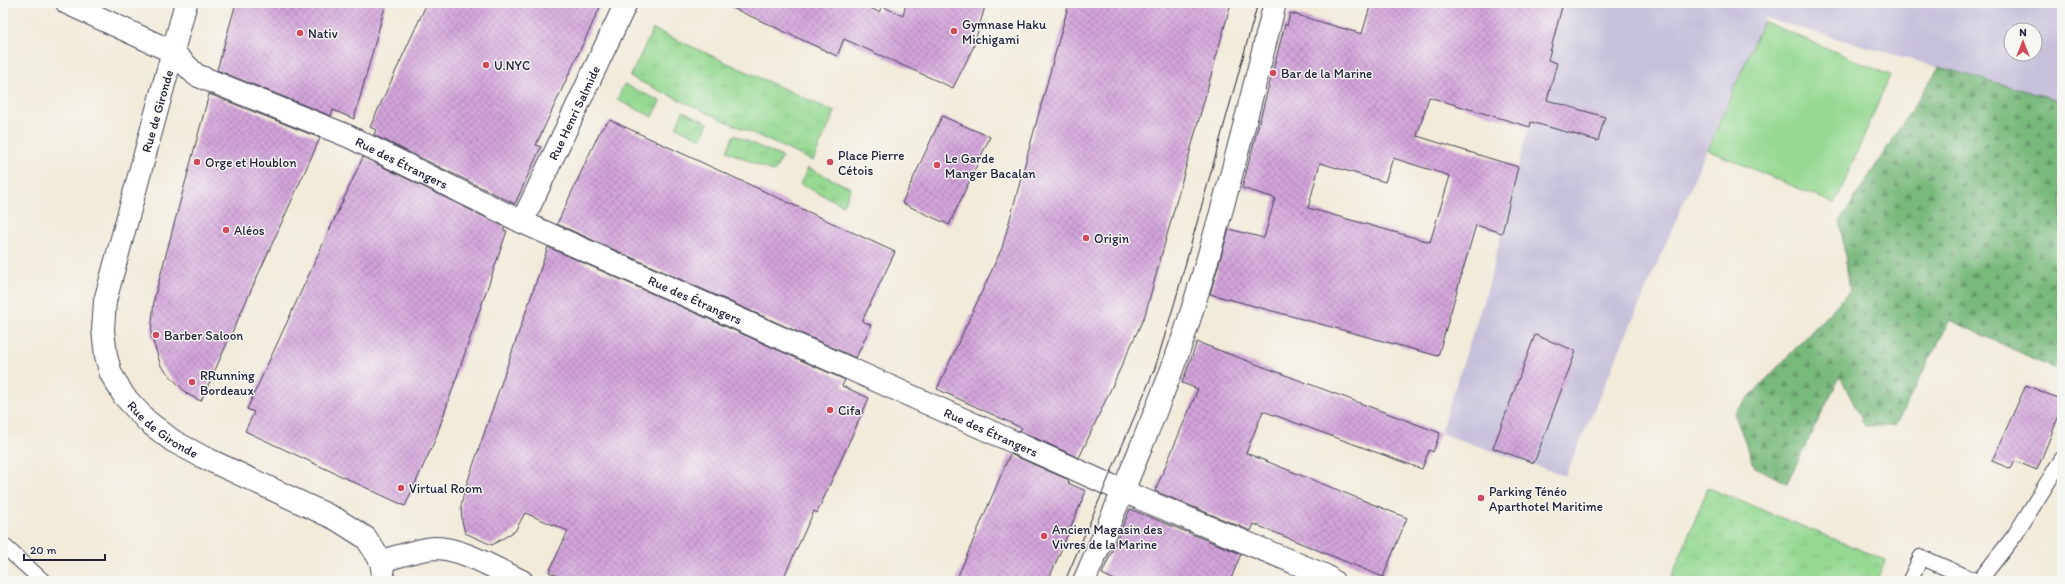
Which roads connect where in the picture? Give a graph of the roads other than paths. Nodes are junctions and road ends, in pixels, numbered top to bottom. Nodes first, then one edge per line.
1 (67, 3) edge
2 (186, 3) edge
3 (626, 3) edge
4 (1275, 3) edge
5 (173, 52) junction
6 (522, 222) junction
7 (2062, 458) edge
8 (1123, 491) junction
9 (3, 545) edge
10 (383, 571) edge
11 (43, 581) edge
12 (522, 581) edge
13 (1084, 581) edge
14 (1333, 581) edge
15 (1910, 581) edge
16 (1977, 581) edge

1 - 5 street, Rue des Étrangers
2 - 5 street, Rue de Gironde
3 - 6 street, Rue Henri Salmide
4 - 8 street
5 - 6 street, Rue des Étrangers
5 - 10 street, Rue de Gironde
6 - 8 street, Rue des Étrangers
7 - 16 lane
8 - 13 street
8 - 14 street, Rue des Étrangers
9 - 11 lane
10 - 12 street, Rue de Gironde
15 - 16 lane

